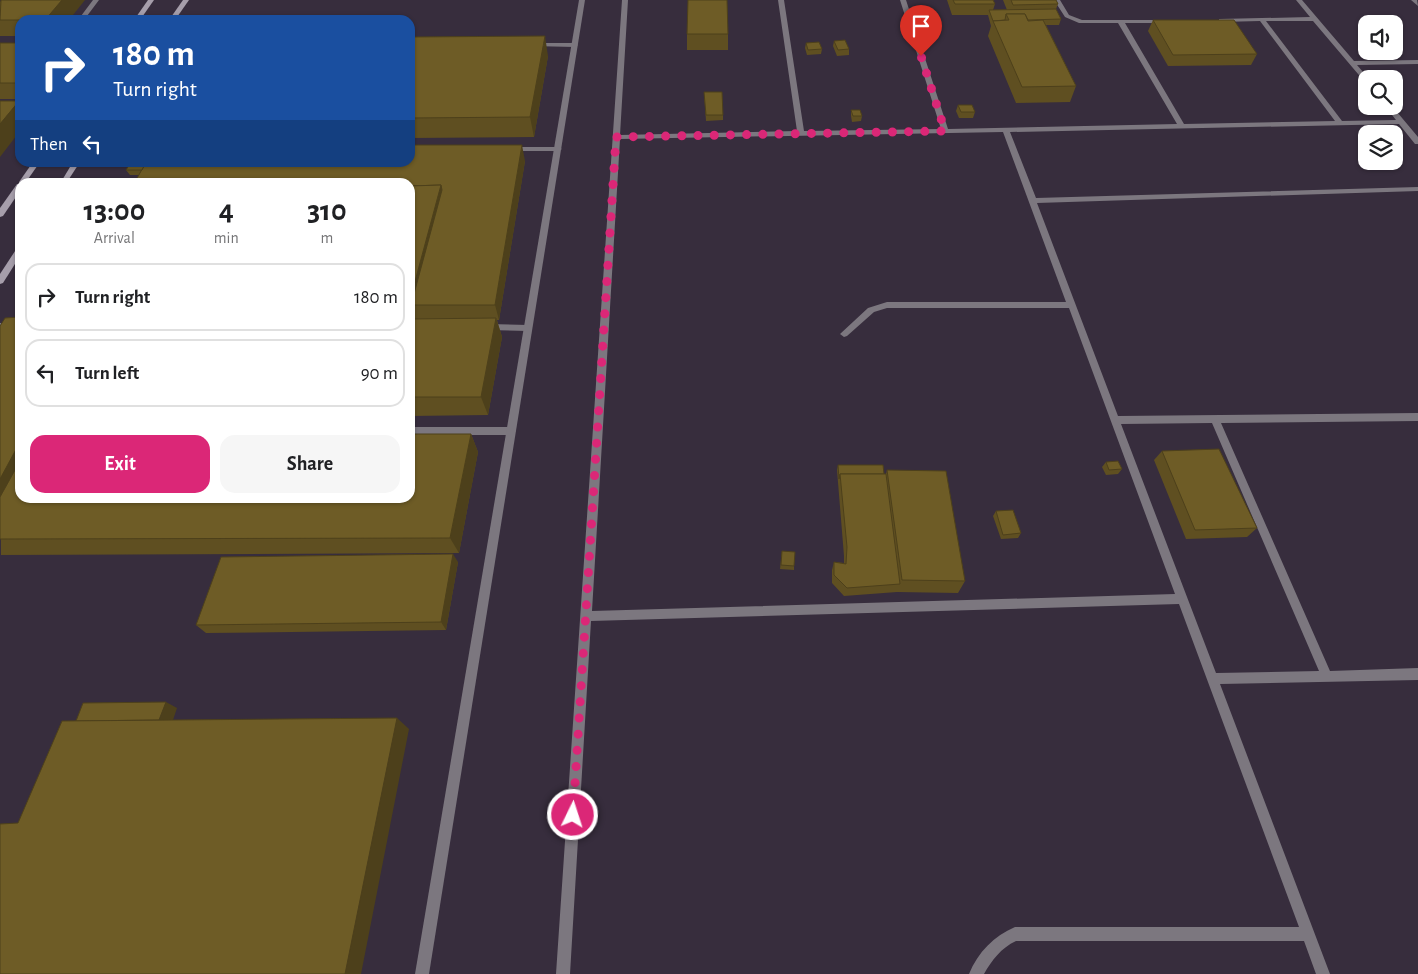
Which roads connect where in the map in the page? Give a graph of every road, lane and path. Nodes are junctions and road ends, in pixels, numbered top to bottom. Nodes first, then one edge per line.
1 (96, 0) edge
2 (151, 0) edge
3 (186, 0) edge
4 (582, 0) edge
5 (625, 0) edge
6 (781, 0) edge
7 (903, 0) edge
8 (1057, 0) edge
9 (1299, 0) edge
10 (1414, 0) edge
11 (1418, 4) edge
12 (85, 15) edge
13 (140, 15) edge
14 (176, 15) edge
15 (1315, 19) junction
16 (1215, 20) edge
17 (1262, 20) junction
18 (1120, 21) junction
19 (1168, 21) edge
20 (526, 45) edge
21 (575, 45) junction
22 (1418, 62) edge
23 (1352, 63) junction
24 (1358, 70) edge
25 (1395, 115) edge
26 (1401, 122) junction
27 (1340, 123) junction
28 (1182, 126) junction
29 (1006, 130) junction
30 (945, 131) junction
31 (801, 134) junction
32 (616, 137) junction
33 (1418, 142) edge
34 (498, 149) edge
35 (558, 149) junction
36 (33, 167) edge
37 (74, 167) edge
38 (25, 178) edge
39 (67, 178) edge
40 (1418, 189) edge
41 (15, 193) edge
42 (1033, 201) junction
43 (0, 214) edge
44 (15, 258) edge
45 (0, 281) edge
46 (1072, 304) junction
47 (0, 326) edge
48 (15, 326) edge
49 (479, 327) edge
50 (528, 328) junction
51 (844, 334) dead end
52 (1418, 416) edge
53 (1215, 419) junction
54 (1115, 420) junction
55 (415, 431) edge
56 (511, 431) junction
57 (1182, 600) junction
58 (586, 616) junction
59 (1418, 674) edge
60 (1327, 676) junction
61 (1212, 679) junction
62 (1308, 934) junction
63 (422, 974) edge
64 (563, 974) edge
65 (976, 974) edge
66 (1323, 974) edge

1 - 12 street
2 - 13 main road
3 - 14 main road
4 - 21 street
5 - 32 street
6 - 31 street
7 - 30 street
8 - 18 street
9 - 15 street
10 - 11 street
15 - 17 street
15 - 23 street
16 - 17 street
17 - 27 street
18 - 19 street
18 - 28 street
20 - 21 street
21 - 35 street
22 - 23 street
23 - 24 street
25 - 26 street
26 - 27 street
26 - 33 street
27 - 28 street
28 - 29 street
29 - 30 street
29 - 42 street
30 - 31 street
31 - 32 street
32 - 58 street
34 - 35 street
35 - 50 street
36 - 38 main road
37 - 39 main road
40 - 42 street
41 - 43 main road
42 - 46 street
44 - 45 main road
46 - 51 street
46 - 54 street
47 - 48 street
49 - 50 street
50 - 56 street
52 - 53 street
53 - 54 street
53 - 60 street
54 - 57 street
55 - 56 street
56 - 63 street
57 - 58 street
57 - 61 street
58 - 64 street
59 - 60 street
60 - 61 street
61 - 62 street
62 - 65 street
62 - 66 street

